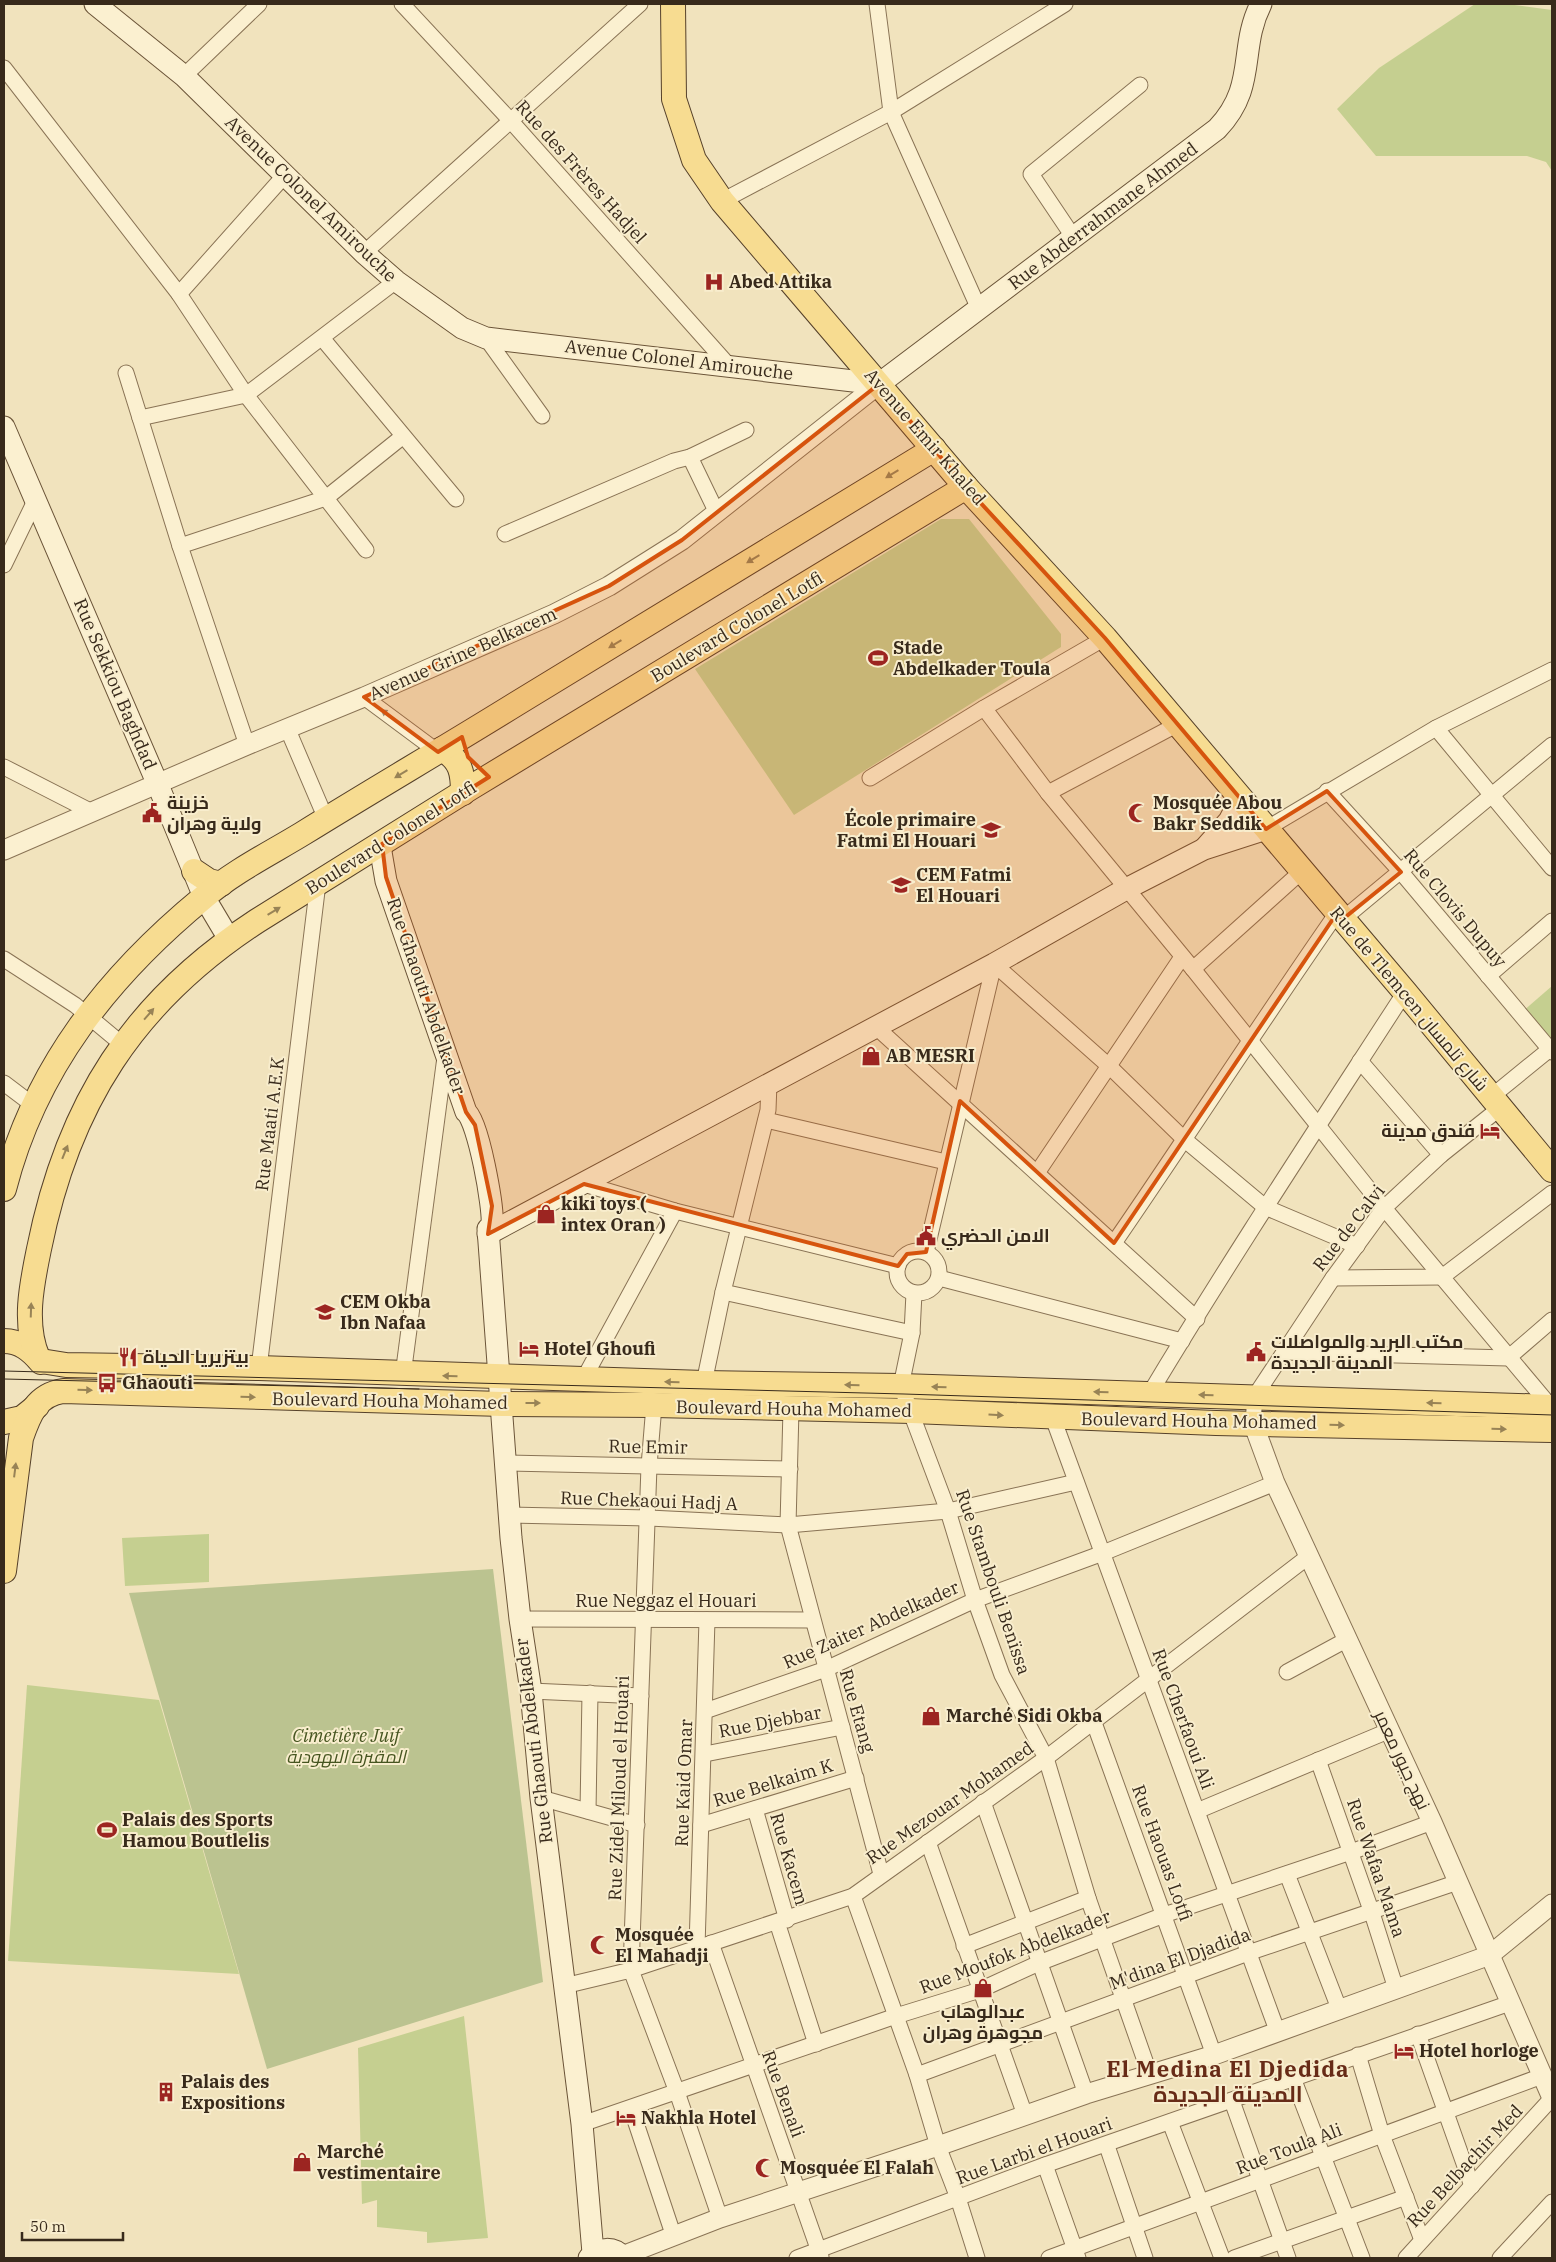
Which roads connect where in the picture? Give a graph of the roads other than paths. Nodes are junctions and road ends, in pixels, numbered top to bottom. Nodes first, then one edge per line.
1 (95, 4) edge
2 (259, 4) edge
3 (402, 4) edge
4 (640, 4) edge
5 (673, 4) edge
6 (877, 4) edge
7 (1065, 4) edge
8 (1261, 4) edge
9 (4, 68) edge
10 (184, 76) junction
11 (1140, 85) dead end
12 (891, 112) junction
13 (510, 120) junction
14 (285, 174) junction
15 (722, 201) junction
16 (1074, 238) junction
17 (364, 253) junction
18 (396, 281) junction
19 (180, 294) junction
20 (979, 309) junction
21 (322, 338) junction
22 (486, 338) junction
23 (730, 367) junction
24 (126, 373) dead end
25 (879, 384) junction
26 (246, 395) junction
27 (542, 416) dead end
28 (140, 418) junction
29 (4, 426) edge
30 (746, 430) dead end
31 (402, 437) junction
32 (934, 449) junction
33 (690, 457) junction
34 (966, 487) junction
35 (326, 498) junction
36 (456, 499) dead end
37 (35, 500) junction
38 (717, 513) junction
39 (505, 534) dead end
40 (180, 546) junction
41 (366, 550) dead end
42 (4, 565) edge
43 (1105, 638) junction
44 (1552, 670) edge
45 (364, 698) junction
46 (984, 708) junction
47 (1178, 724) junction
48 (1436, 728) junction
49 (288, 730) junction
50 (465, 735) junction
51 (246, 745) junction
52 (1552, 745) edge
53 (440, 750) junction
54 (4, 767) edge
55 (490, 777) junction
56 (870, 778) dead end
57 (158, 785) junction
58 (1327, 791) junction
59 (463, 793) junction
60 (1048, 793) junction
61 (1491, 796) junction
62 (1240, 800) junction
63 (92, 812) junction
64 (326, 819) junction
65 (1266, 829) junction
66 (1204, 849) junction
67 (4, 850) edge
68 (373, 850) junction
69 (1552, 868) edge
70 (194, 871) joint
71 (1302, 872) junction
72 (1401, 872) junction
73 (318, 884) junction
74 (1126, 889) junction
75 (213, 890) junction
76 (1340, 916) junction
77 (1552, 920) edge
78 (228, 940) junction
79 (1182, 957) junction
80 (4, 959) edge
81 (994, 964) junction
82 (1193, 969) junction
83 (1488, 976) junction
84 (1405, 992) junction
85 (87, 1014) junction
86 (876, 1027) junction
87 (1248, 1040) junction
88 (123, 1045) junction
89 (1551, 1050) edge
90 (446, 1054) junction
91 (1360, 1061) junction
92 (1110, 1067) junction
93 (4, 1083) edge
94 (769, 1083) junction
95 (960, 1101) junction
96 (1495, 1102) junction
97 (33, 1104) junction
98 (766, 1120) junction
99 (1320, 1127) junction
100 (1185, 1140) junction
101 (1441, 1155) junction
102 (946, 1162) junction
103 (1552, 1170) edge
104 (1037, 1173) junction
105 (584, 1184) junction
106 (4, 1189) edge
107 (1552, 1193) edge
108 (1265, 1207) junction
109 (1384, 1208) junction
110 (675, 1211) junction
111 (739, 1226) junction
112 (488, 1232) junction
113 (1114, 1243) junction
114 (1357, 1246) junction
115 (926, 1252) junction
116 (898, 1266) junction
117 (1442, 1277) junction
118 (938, 1278) junction
119 (1333, 1278) junction
120 (723, 1292) junction
121 (914, 1293) junction
122 (1197, 1319) junction
123 (1552, 1320) edge
124 (912, 1333) junction
125 (1182, 1340) junction
126 (4, 1341) edge
127 (1284, 1352) junction
128 (1508, 1358) junction
129 (39, 1360) junction
130 (259, 1368) junction
131 (403, 1375) junction
132 (499, 1378) junction
133 (584, 1380) junction
134 (704, 1383) junction
135 (901, 1386) junction
136 (1150, 1393) junction
137 (1255, 1396) junction
138 (40, 1401) junction
139 (502, 1404) junction
140 (654, 1405) junction
141 (1551, 1407) edge
142 (791, 1409) junction
143 (912, 1411) junction
144 (1052, 1418) junction
145 (4, 1422) edge
146 (1253, 1423) junction
147 (1552, 1430) edge
148 (506, 1463) junction
149 (649, 1466) junction
150 (790, 1469) junction
151 (1076, 1482) junction
152 (1275, 1483) junction
153 (948, 1511) junction
154 (509, 1515) junction
155 (649, 1518) junction
156 (788, 1526) junction
157 (1103, 1553) junction
158 (1309, 1556) junction
159 (4, 1571) edge
160 (975, 1600) junction
161 (520, 1619) junction
162 (643, 1620) junction
163 (707, 1620) junction
164 (812, 1620) junction
165 (1346, 1640) junction
166 (826, 1669) junction
167 (1287, 1672) dead end
168 (1149, 1680) junction
169 (531, 1692) junction
170 (590, 1693) junction
171 (641, 1696) junction
172 (706, 1710) junction
173 (1093, 1720) junction
174 (842, 1727) junction
175 (1388, 1731) junction
176 (704, 1754) junction
177 (1046, 1758) junction
178 (1318, 1760) junction
179 (856, 1778) junction
180 (541, 1798) junction
181 (983, 1802) junction
182 (755, 1809) junction
183 (588, 1811) junction
184 (1197, 1811) junction
185 (1432, 1822) junction
186 (700, 1825) junction
187 (637, 1826) junction
188 (928, 1842) junction
189 (1351, 1852) junction
190 (881, 1874) junction
191 (1287, 1874) junction
192 (1458, 1882) junction
193 (1227, 1894) junction
194 (853, 1896) junction
195 (1088, 1898) junction
196 (1552, 1904) edge
197 (1372, 1912) junction
198 (1164, 1915) junction
199 (782, 1921) junction
200 (1025, 1922) junction
201 (1310, 1934) junction
202 (1104, 1938) junction
203 (704, 1945) junction
204 (964, 1946) junction
205 (1248, 1953) junction
206 (1490, 1955) junction
207 (1039, 1963) junction
208 (631, 1970) junction
209 (1186, 1976) junction
210 (564, 1986) junction
211 (1396, 1989) junction
212 (980, 1990) junction
213 (1124, 1999) junction
214 (1510, 2002) junction
215 (1340, 2011) junction
216 (896, 2016) junction
217 (1060, 2021) junction
218 (1278, 2033) junction
219 (1418, 2034) junction
220 (816, 2044) junction
221 (1000, 2044) junction
222 (1214, 2055) junction
223 (1358, 2055) junction
224 (753, 2067) junction
225 (917, 2075) junction
226 (1150, 2075) junction
227 (1542, 2076) junction
228 (1293, 2078) junction
229 (677, 2092) junction
230 (1086, 2094) junction
231 (1552, 2098) edge
232 (1232, 2101) junction
233 (631, 2108) junction
234 (1446, 2112) junction
235 (1025, 2115) junction
236 (1170, 2122) junction
237 (582, 2124) junction
238 (1382, 2135) junction
239 (938, 2146) junction
240 (1106, 2146) junction
241 (1322, 2157) junction
242 (1045, 2166) junction
243 (1261, 2180) junction
244 (1472, 2186) junction
245 (799, 2192) junction
246 (1406, 2197) junction
247 (958, 2198) junction
248 (1200, 2202) junction
249 (1552, 2202) edge
250 (720, 2218) junction
251 (1346, 2218) junction
252 (1134, 2226) junction
253 (673, 2234) junction
254 (1422, 2240) junction
255 (1283, 2242) junction
256 (1076, 2253) edge
257 (820, 2254) edge
258 (591, 2256) edge
259 (623, 2257) edge
260 (797, 2258) edge
261 (977, 2258) edge
262 (1049, 2258) edge
263 (1145, 2258) edge
264 (1222, 2258) edge
265 (1234, 2258) edge
266 (1288, 2258) edge
267 (1362, 2258) edge
268 (1406, 2258) edge
269 (1500, 2258) edge

1 - 10 main road, Avenue Colonel Amirouche
2 - 10 street
3 - 13 street, Rue des Frères Hadjel
4 - 13 street
5 - 15 main road, Avenue Emir Khaled
6 - 12 street
7 - 12 street
8 - 16 main road, Rue Abderrahmane Ahmed
9 - 19 street
10 - 14 main road, Avenue Colonel Amirouche
11 - 16 street
12 - 15 street
12 - 20 street
13 - 17 street
13 - 23 street, Rue des Frères Hadjel
14 - 17 main road, Avenue Colonel Amirouche
14 - 19 street
15 - 25 main road, Avenue Emir Khaled
16 - 20 main road, Rue Abderrahmane Ahmed
17 - 18 main road, Avenue Colonel Amirouche
18 - 21 street
18 - 22 main road, Avenue Colonel Amirouche
19 - 26 street
20 - 25 main road, Rue Abderrahmane Ahmed
21 - 26 street
21 - 31 street
22 - 23 main road, Avenue Colonel Amirouche
22 - 27 street
23 - 25 main road, Avenue Colonel Amirouche
24 - 28 street
25 - 32 main road, Avenue Emir Khaled
25 - 38 street, Avenue Grine Belkacem
26 - 28 street
26 - 35 street
28 - 40 street
29 - 37 main road, Rue Sekkiou Baghdad
30 - 33 street
31 - 35 street
31 - 36 street
32 - 34 main road, Avenue Emir Khaled
32 -> 50 main road
33 - 38 street
33 - 39 street
34 - 43 main road, Avenue Emir Khaled
34 - 55 main road, Boulevard Colonel Lotfi
35 - 40 street
35 - 41 street
37 - 42 street
37 - 57 main road, Rue Sekkiou Baghdad
38 - 45 street, Avenue Grine Belkacem
40 - 51 street
43 - 46 street
43 - 47 main road, Avenue Emir Khaled
44 - 48 street
45 - 49 street, Avenue Grine Belkacem
53 -> 45 street
46 - 56 street
46 - 60 street
47 - 60 street
47 - 62 main road, Avenue Emir Khaled
48 - 58 street
48 - 61 street
49 - 51 street, Avenue Grine Belkacem
49 - 64 street
50 - 53 main road
50 - 55 main road
51 - 57 street, Avenue Grine Belkacem
52 - 61 street
53 - 59 main road
53 -> 64 main road
54 - 63 street
55 - 59 main road, Boulevard Colonel Lotfi
57 - 63 street, Avenue Grine Belkacem
57 - 70 main road, Rue Sekkiou Baghdad
58 - 65 street
58 - 72 street, Rue Clovis Dupuy
59 - 68 main road, Boulevard Colonel Lotfi
60 - 74 street
61 - 69 street
61 - 72 street
62 - 65 main road, Avenue Emir Khaled
62 - 66 main road
63 - 67 street, Avenue Grine Belkacem
64 - 75 main road
65 - 66 main road
65 - 71 main road, Rue de Tlemcen شارع تلمسان
66 - 74 main road
68 - 73 main road, Boulevard Colonel Lotfi
68 - 90 main road, Rue Ghaouti Abdelkader
70 - 75 main road
71 - 76 main road, Rue de Tlemcen شارع تلمسان
71 - 82 street
72 - 76 street
72 - 83 street, Rue Clovis Dupuy
78 -> 73 main road, Boulevard Colonel Lotfi
73 - 130 street, Rue Maati A.E.K
74 - 79 street
74 - 81 main road
75 - 78 main road
75 - 85 main road
76 - 84 main road, Rue de Tlemcen شارع تلمسان
76 - 87 street
77 - 83 street
88 -> 78 main road, Boulevard Colonel Lotfi
79 - 82 street
79 - 92 street
80 - 85 street
81 - 86 main road
81 - 92 street
81 - 95 street
82 - 87 street
83 - 89 street, Rue Clovis Dupuy
84 - 91 street
84 - 96 main road, Rue de Tlemcen شارع تلمسان
85 - 88 street
85 - 97 main road
86 - 94 main road
86 - 95 street
87 - 99 street
87 - 100 street
129 -> 88 main road, Boulevard Colonel Lotfi
89 - 96 street, Rue de Calvi
90 - 112 main road, Rue Ghaouti Abdelkader
90 - 131 street
91 - 99 street
91 - 101 street
92 - 100 street
92 - 104 street
93 - 97 street
94 - 98 street
94 - 105 main road
95 - 102 street
95 - 104 street
96 - 101 street, Rue de Calvi
96 - 103 main road, Rue de Tlemcen شارع تلمسان
97 - 106 main road
98 - 102 street
98 - 111 street
99 - 108 street
99 - 109 street
100 - 108 street
100 - 113 street
101 - 109 street, Rue de Calvi
102 - 115 street
104 - 113 street
105 - 110 street
105 - 112 main road
107 - 117 street
108 - 114 street
108 - 122 street
109 - 114 street, Rue de Calvi
109 - 117 street
110 - 111 street
110 - 133 street
111 - 116 street
111 - 120 street
112 - 132 main road, Rue Ghaouti Abdelkader
113 - 122 street
114 - 119 street, Rue de Calvi
115 - 116 street
115 - 118 street
116 - 121 street
117 - 119 street
117 - 128 street
118 - 121 street
118 - 125 street
119 - 127 street, Rue de Calvi
120 - 124 street
120 - 134 street
121 - 124 street
122 - 125 street
123 - 128 street
124 - 135 street
125 - 136 street
126 - 129 main road
127 - 128 street
127 - 137 street, Rue de Calvi
128 - 141 street
129 - 130 main road, Boulevard Houha Mohamed
129 - 138 main road, Boulevard Colonel Lotfi
130 - 131 main road, Boulevard Houha Mohamed
132 -> 131 main road, Boulevard Houha Mohamed
132 - 133 main road, Boulevard Houha Mohamed
132 - 139 main road, Rue Ghaouti Abdelkader
134 -> 133 main road, Boulevard Houha Mohamed
135 -> 134 main road, Boulevard Houha Mohamed
136 -> 135 main road, Boulevard Houha Mohamed
135 - 143 street, Rue Stambouli Benïssa
137 -> 136 main road, Boulevard Houha Mohamed
141 -> 137 main road, Boulevard Houha Mohamed
137 - 146 street
138 -> 139 main road, Boulevard Houha Mohamed
138 - 145 main road
159 -> 138 main road
139 -> 140 main road, Boulevard Houha Mohamed
139 - 148 main road, Rue Ghaouti Abdelkader
140 - 142 main road, Boulevard Houha Mohamed
140 - 149 street, Rue Zidel Miloud el Houari
142 - 143 main road, Boulevard Houha Mohamed
142 - 150 street, Rue Etang
143 -> 144 main road, Boulevard Houha Mohamed
143 - 153 street, Rue Stambouli Benïssa
144 - 146 main road, Boulevard Houha Mohamed
144 - 151 street, Rue Cherfaoui Ali
146 -> 147 main road, Boulevard Houha Mohamed
146 - 152 street, نهج جبور معمر
148 - 149 street, Rue Emir
148 - 154 main road, Rue Ghaouti Abdelkader
149 - 150 street, Rue Emir
149 - 155 street, Rue Zidel Miloud el Houari
150 - 156 street, Rue Etang
151 - 153 street, Rue Chekaoui Hadj A
151 - 157 street, Rue Cherfaoui Ali
152 - 157 street, Rue Zaiter Abdelkader
152 - 158 street, نهج جبور معمر
153 - 156 street, Rue Chekaoui Hadj A
153 - 160 street, Rue Stambouli Benïssa
154 - 155 street, Rue Chekaoui Hadj A
154 - 161 main road, Rue Ghaouti Abdelkader
155 - 156 street, Rue Chekaoui Hadj A
155 - 162 street, Rue Zidel Miloud el Houari
156 - 164 street, Rue Etang
157 - 160 street, Rue Zaiter Abdelkader
157 - 168 street, Rue Cherfaoui Ali
158 - 165 street, نهج جبور معمر
158 - 168 street, Rue Mezouar Mohamed
160 - 166 street, Rue Zaiter Abdelkader
160 - 177 street, Rue Stambouli Benïssa
161 - 162 street, Rue Neggaz el Houari
161 - 169 main road, Rue Ghaouti Abdelkader
162 - 163 street, Rue Neggaz el Houari
162 - 171 street, Rue Zidel Miloud el Houari
163 - 164 street, Rue Neggaz el Houari
163 - 172 street, Rue Kaid Omar
164 - 166 street, Rue Etang
165 - 167 street
165 - 175 street, نهج جبور معمر
166 - 172 street, Rue Zaiter Abdelkader
166 - 174 street, Rue Etang
168 - 173 street, Rue Mezouar Mohamed
168 - 184 street, Rue Cherfaoui Ali
169 - 170 street
169 - 180 main road, Rue Ghaouti Abdelkader
170 - 171 street
170 - 183 street
171 - 187 street, Rue Zidel Miloud el Houari
172 - 176 street, Rue Kaid Omar
173 - 177 street, Rue Mezouar Mohamed
173 - 198 street, Rue Haouas Lotfi
174 - 176 street, Rue Djebbar
174 - 179 street, Rue Etang
175 - 178 street
175 - 185 street, نهج جبور معمر
176 - 186 street, Rue Kaid Omar
177 - 181 street, Rue Mezouar Mohamed
177 - 195 street, Rue Stambouli Benïssa
178 - 184 street
178 - 189 street, Rue Wafaa Mama
179 - 182 street, Rue Belkaim K
179 - 190 street, Rue Etang
180 - 183 street
180 - 210 main road, Rue Ghaouti Abdelkader
181 - 188 street, Rue Mezouar Mohamed
181 - 200 street
182 - 186 street, Rue Belkaim K
182 - 199 street, Rue Kacem
183 - 187 street
184 - 193 street, Rue Cherfaoui Ali
185 - 189 street, Rue Moufok Abdelkader
185 - 192 street, نهج جبور معمر
186 - 203 street, Rue Kaid Omar
187 - 208 street, Rue Zidel Miloud el Houari
188 - 190 street, Rue Mezouar Mohamed
188 - 204 street
189 - 191 street, Rue Moufok Abdelkader
189 - 197 street, Rue Wafaa Mama
190 - 194 street, Rue Mezouar Mohamed
191 - 193 street, Rue Moufok Abdelkader
191 - 201 street
192 - 197 street, M'dina El Djadida
192 - 206 street, نهج جبور معمر
193 - 198 street, Rue Moufok Abdelkader
193 - 205 street, Rue Cherfaoui Ali
194 - 199 street, Rue Mezouar Mohamed
194 - 216 street
195 - 200 street
195 - 202 street, Rue Stambouli Benïssa
196 - 206 street
197 - 201 street, M'dina El Djadida
197 - 211 street, Rue Wafaa Mama
198 - 202 street, Rue Moufok Abdelkader
198 - 209 street, Rue Haouas Lotfi
199 - 203 street, Rue Mezouar Mohamed
199 - 220 street, Rue Kacem
200 - 204 street
200 - 207 street
201 - 205 street, M'dina El Djadida
201 - 215 street
202 - 207 street, Rue Moufok Abdelkader
202 - 213 street, Rue Stambouli Benïssa
203 - 208 street, Rue Mezouar Mohamed
203 - 224 street, Rue Benali
204 - 212 street
205 - 209 street, M'dina El Djadida
205 - 218 street, Rue Cherfaoui Ali
206 - 211 street
206 - 214 street, نهج جبور معمر
207 - 212 street, Rue Moufok Abdelkader
207 - 217 street
208 - 210 street, Rue Mezouar Mohamed
208 - 229 street, Rue Zidel Miloud el Houari
209 - 213 street, M'dina El Djadida
209 - 222 street, Rue Haouas Lotfi
210 - 237 main road, Rue Ghaouti Abdelkader
211 - 215 street
212 - 216 street, Rue Moufok Abdelkader
212 - 221 street
213 - 217 street, M'dina El Djadida
213 - 226 street, Rue Stambouli Benïssa
214 - 219 street, Rue Larbi el Houari
214 - 227 street, نهج جبور معمر
215 - 218 street
216 - 220 street, Rue Moufok Abdelkader
216 - 225 street
217 - 221 street, M'dina El Djadida
217 - 230 street
218 - 222 street
219 - 223 street, Rue Larbi el Houari
219 - 234 street
220 - 224 street, Rue Moufok Abdelkader
221 - 225 street, M'dina El Djadida
221 - 235 street
222 - 226 street
223 - 228 street, Rue Larbi el Houari
223 - 238 street
224 - 229 street, Rue Moufok Abdelkader
224 - 245 street, Rue Benali
225 - 239 street
226 - 230 street
227 - 231 street, نهج جبور معمر
227 - 234 street, Rue Toula Ali
228 - 232 street, Rue Larbi el Houari
228 - 241 street
229 - 233 street, Rue Moufok Abdelkader
229 - 250 street, Rue Zidel Miloud el Houari
230 - 235 street
231 - 244 street, Rue Belbachir Med
232 - 236 street, Rue Larbi el Houari
232 - 243 street
233 - 237 street, Rue Moufok Abdelkader
233 - 253 street
234 - 238 street, Rue Toula Ali
234 - 244 street
235 - 239 street
236 - 240 street, Rue Larbi el Houari
236 - 248 street
237 - 258 main road, Rue Ghaouti Abdelkader
238 - 241 street, Rue Toula Ali
238 - 246 street
239 - 245 street
239 - 247 street
240 - 242 street, Rue Larbi el Houari
240 - 252 street
241 - 243 street, Rue Toula Ali
241 - 251 street
242 - 247 street, Rue Larbi el Houari
242 - 256 street
243 - 248 street, Rue Toula Ali
243 - 255 street
244 - 254 street, Rue Belbachir Med
245 - 250 street
245 - 257 street, Rue Benali
246 - 251 street
246 - 254 street
247 - 257 street, Rue Larbi el Houari
247 - 261 street
248 - 252 street, Rue Toula Ali
248 - 264 street
249 - 269 street
250 - 253 street
251 - 255 street
251 - 267 street
252 - 256 street, Rue Toula Ali
252 - 263 street
253 - 259 street
254 - 268 street, Rue Belbachir Med
255 - 265 street
255 - 266 street
256 - 262 street, Rue Toula Ali
257 - 260 street, Rue Larbi el Houari
258 - 259 main road

